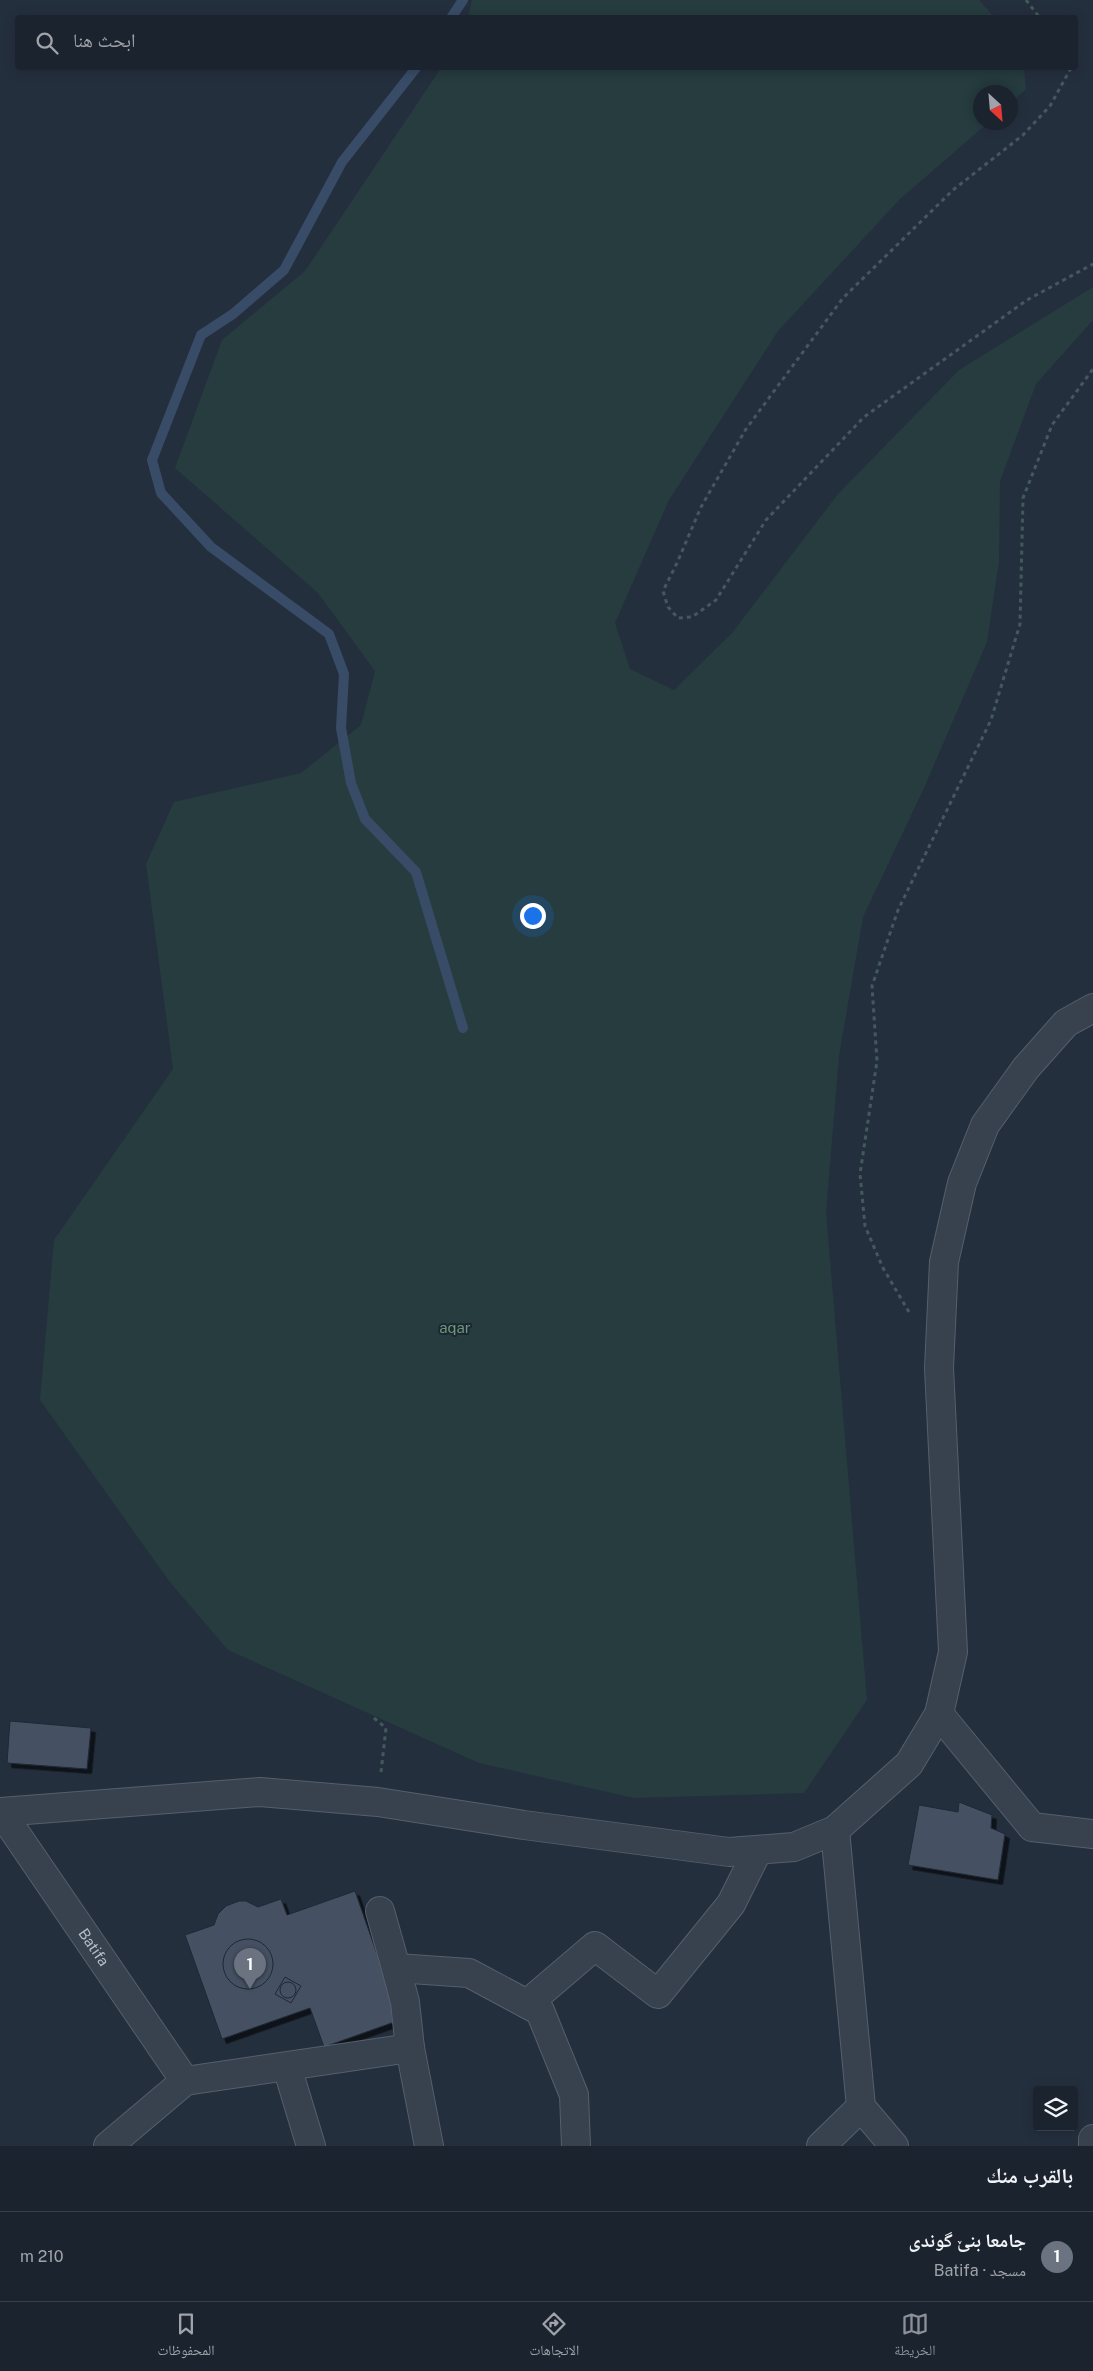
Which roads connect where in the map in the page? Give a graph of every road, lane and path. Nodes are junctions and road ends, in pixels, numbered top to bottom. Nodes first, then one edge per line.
1 (1026, 0) edge
2 (1038, 15) edge
3 (1070, 70) edge
4 (1093, 264) edge
5 (1093, 369) edge
6 (1093, 1008) edge
7 (941, 1328) junction
8 (939, 1714) junction
9 (374, 1718) dead end
10 (378, 1802) junction
11 (0, 1812) edge
12 (835, 1830) junction
13 (1093, 1834) edge
14 (758, 1850) junction
15 (380, 1911) dead end
16 (396, 1968) junction
17 (527, 2004) junction
18 (410, 2048) junction
19 (287, 2067) junction
20 (185, 2081) junction
21 (861, 2107) junction
22 (1093, 2140) edge
23 (108, 2146) edge
24 (311, 2146) edge
25 (429, 2146) edge
26 (576, 2146) edge
27 (821, 2146) edge
28 (894, 2146) edge
29 (1093, 2146) edge

1 - 2 path
3 - 4 path
5 - 7 path
6 - 7 street
7 - 8 street
8 - 12 street
8 - 13 street
9 - 10 path
10 - 11 street
10 - 14 street
11 - 20 street, Batifa
12 - 14 street
12 - 21 street
14 - 17 street
15 - 16 street
16 - 17 street
16 - 18 street
17 - 26 street
18 - 19 street
18 - 25 street
19 - 20 street
19 - 24 street
20 - 23 street
21 - 27 street
21 - 28 street
22 - 29 street

